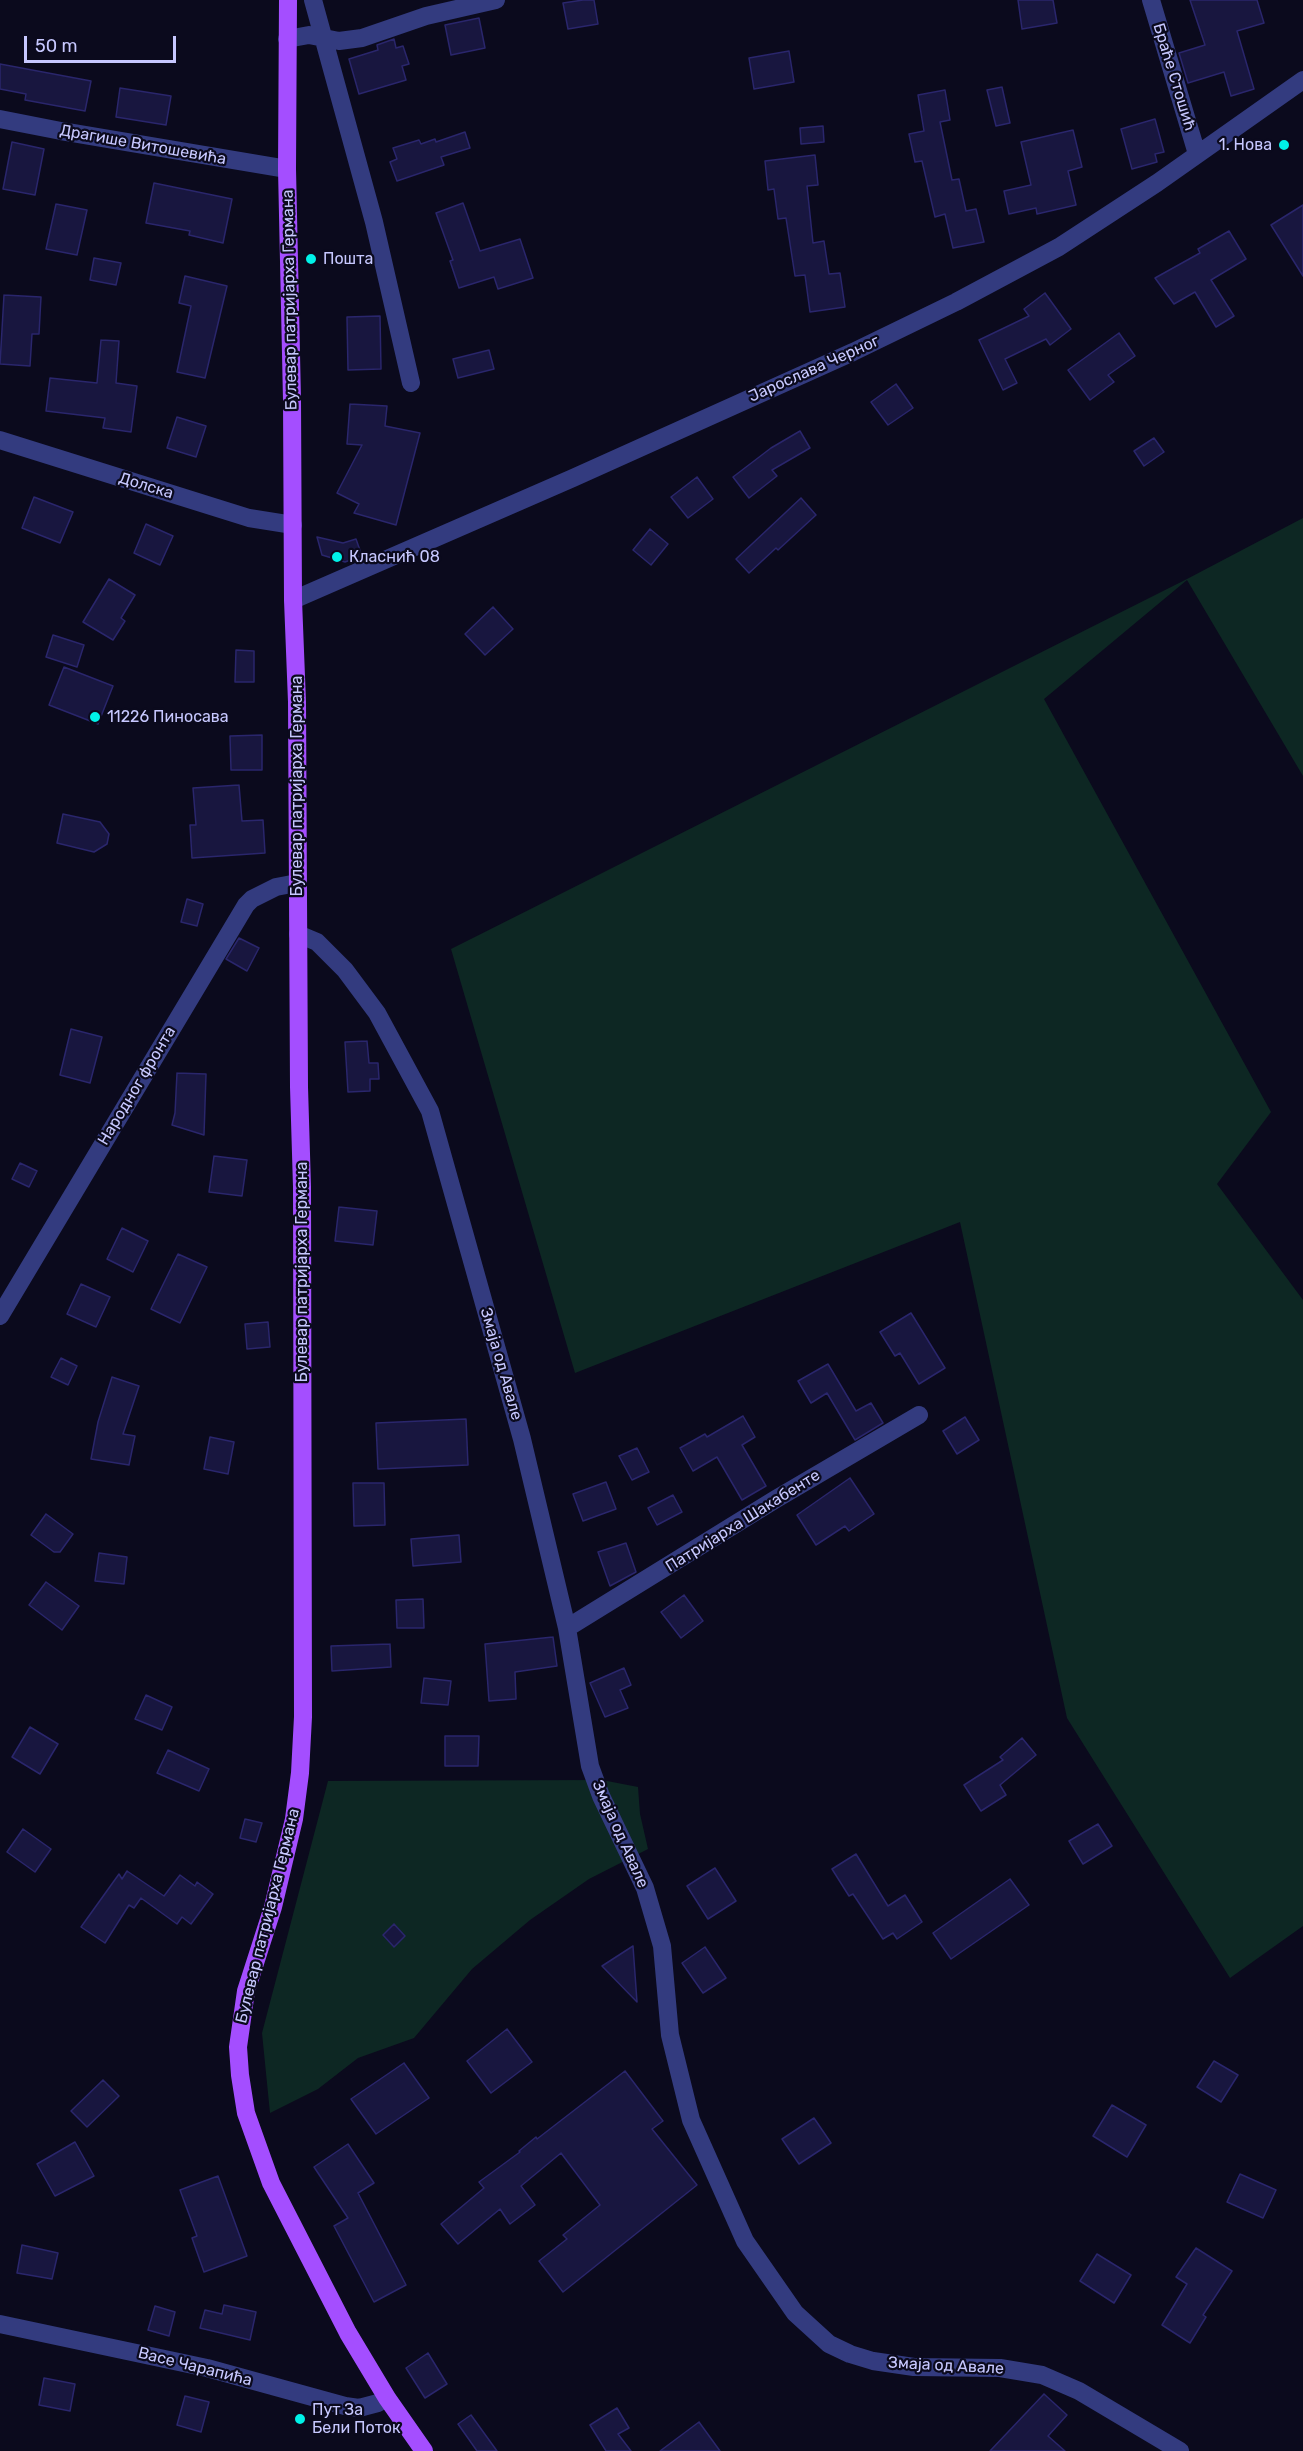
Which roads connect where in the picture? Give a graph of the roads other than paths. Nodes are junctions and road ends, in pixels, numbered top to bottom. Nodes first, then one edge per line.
1 (288, 0) edge
2 (313, 0) edge
3 (496, 0) edge
4 (1151, 0) edge
5 (287, 39) junction
6 (324, 40) junction
7 (1303, 80) edge
8 (0, 119) edge
9 (1197, 154) junction
10 (287, 169) junction
11 (411, 383) dead end
12 (0, 440) edge
13 (293, 525) junction
14 (293, 600) junction
15 (297, 883) junction
16 (298, 934) junction
17 (0, 1316) edge
18 (919, 1415) dead end
19 (567, 1628) junction
20 (0, 2324) edge
21 (387, 2398) junction
22 (424, 2451) edge
23 (1180, 2451) edge

1 - 5 main road, Булевар патријарха Германа
2 - 6 street
3 - 6 street
4 - 9 street, Браће Стошић
5 - 6 street
5 - 10 main road, Булевар патријарха Германа
6 - 11 street
7 - 9 street, Јарослава Черног
8 - 10 street, Драгише Витошевића
9 - 14 street, Јарослава Черног
10 - 13 main road, Булевар патријарха Германа
12 - 13 street, Долска
13 - 14 main road, Булевар патријарха Германа
14 - 15 main road, Булевар патријарха Германа
15 - 16 main road, Булевар патријарха Германа
15 - 17 street, Народног фронта
16 - 19 street, Змаја од Авале
16 - 21 main road, Булевар патријарха Германа
18 - 19 street, Патријарха Шакабенте
19 - 23 street, Змаја од Авале
20 - 21 street, Васе Чарапића
21 - 22 main road, Булевар патријарха Германа

